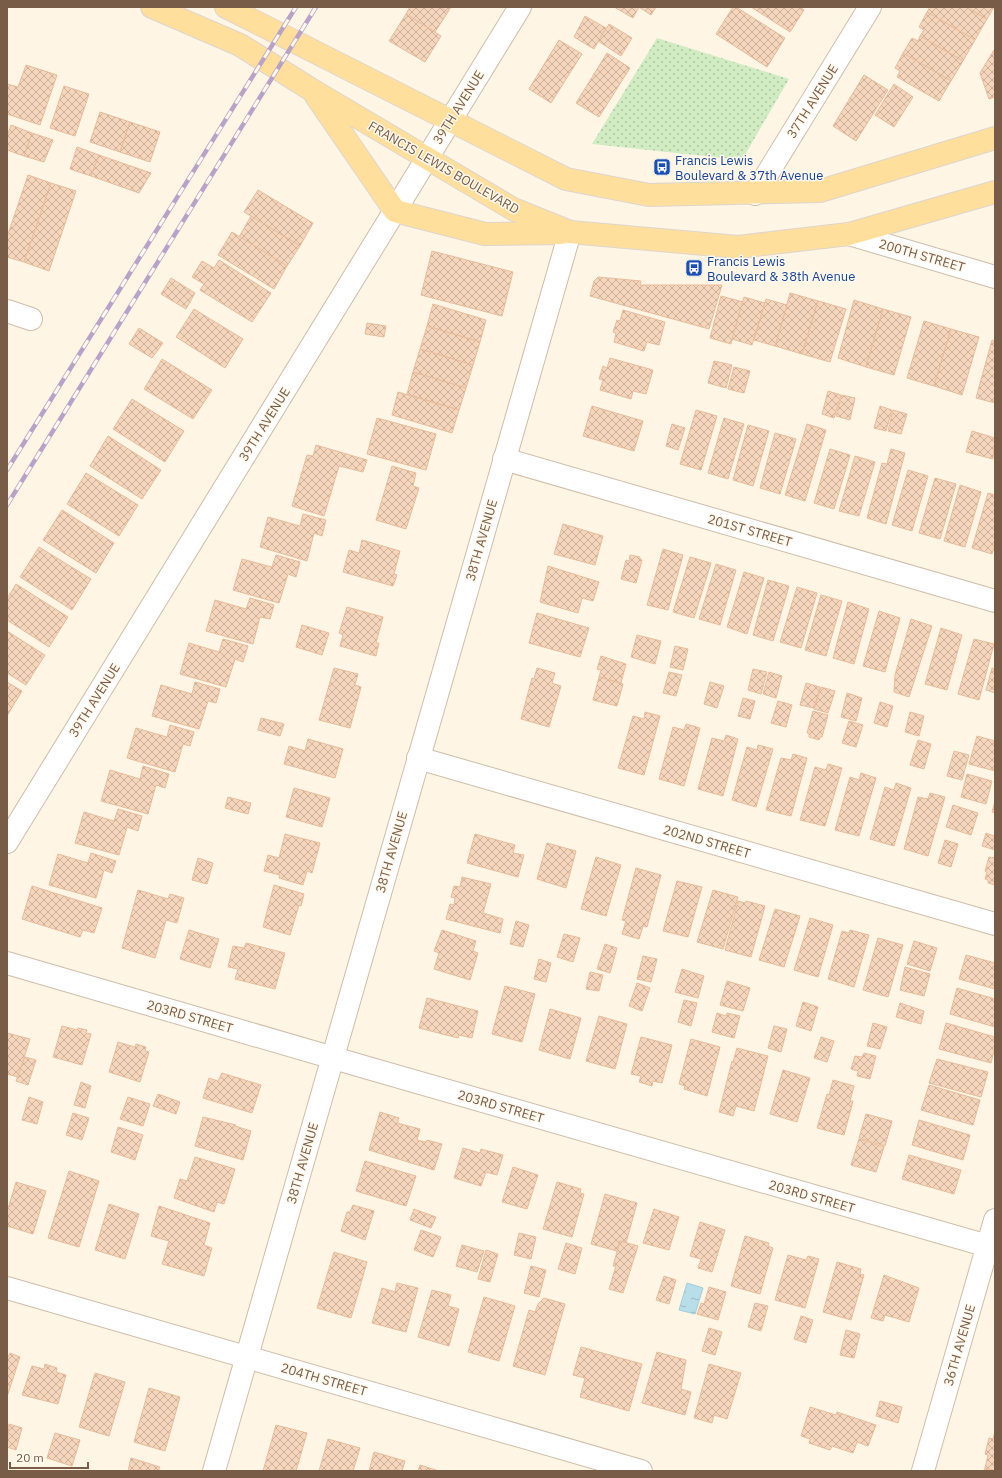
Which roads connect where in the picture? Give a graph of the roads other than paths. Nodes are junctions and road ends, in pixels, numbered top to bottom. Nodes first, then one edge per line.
1 (152, 7) edge
2 (226, 7) edge
3 (520, 7) edge
4 (870, 7) edge
5 (312, 90) junction
6 (450, 120) junction
7 (995, 138) edge
8 (427, 158) junction
9 (995, 192) edge
10 (755, 194) junction
11 (395, 211) junction
12 (570, 232) junction
13 (849, 234) junction
14 (995, 276) edge
15 (7, 311) edge
16 (31, 319) dead end
17 (504, 459) junction
18 (995, 601) edge
19 (418, 758) junction
20 (7, 842) edge
21 (995, 924) edge
22 (7, 963) edge
23 (332, 1058) junction
24 (995, 1220) edge
25 (991, 1247) edge
26 (7, 1288) edge
27 (247, 1356) junction
28 (214, 1471) edge
29 (641, 1471) edge
30 (923, 1471) edge

1 - 5 main road, FRANCIS LEWIS BOULEVARD
2 - 6 main road
3 - 6 street, 39TH AVENUE
4 - 10 street, 37TH AVENUE
5 - 8 main road, FRANCIS LEWIS BOULEVARD
5 - 11 main road
6 - 8 street, 39TH AVENUE
6 - 10 main road
7 - 10 main road
8 - 11 street, 39TH AVENUE
8 - 12 main road, FRANCIS LEWIS BOULEVARD
9 - 13 main road, FRANCIS LEWIS BOULEVARD
11 - 12 main road
11 - 20 street, 39TH AVENUE
12 - 13 main road, FRANCIS LEWIS BOULEVARD
12 - 17 street, 38TH AVENUE
13 - 14 street, 200TH STREET
15 - 16 street
17 - 18 street, 201ST STREET
17 - 19 street, 38TH AVENUE
19 - 21 street, 202ND STREET
19 - 23 street, 38TH AVENUE
22 - 23 street, 203RD STREET
23 - 25 street, 203RD STREET
23 - 27 street, 38TH AVENUE
24 - 25 street, 36TH AVENUE
25 - 30 street, 36TH AVENUE
26 - 27 street, 204TH STREET
27 - 28 street, 38TH AVENUE
27 - 29 street, 204TH STREET

